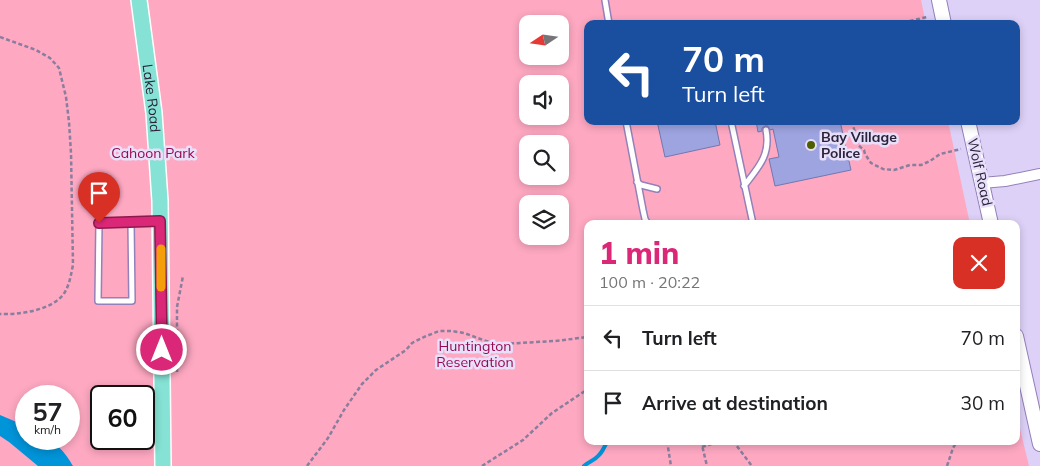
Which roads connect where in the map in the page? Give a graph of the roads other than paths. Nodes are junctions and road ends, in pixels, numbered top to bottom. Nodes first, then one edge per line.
1 (139, 0) edge
2 (605, 0) edge
3 (939, 0) edge
4 (608, 20) edge
5 (943, 20) edge
6 (627, 125) edge
7 (732, 125) edge
8 (969, 125) edge
9 (766, 130) dead end
10 (1040, 174) edge
11 (637, 181) junction
12 (982, 183) junction
13 (744, 186) junction
14 (657, 189) dead end
15 (646, 220) edge
16 (752, 220) edge
17 (990, 220) edge
18 (160, 221) junction
19 (131, 222) junction
20 (1020, 353) edge
21 (1040, 440) edge
22 (163, 466) edge

1 - 18 main road, Lake Road
2 - 4 lane
3 - 5 street
6 - 11 lane
7 - 13 lane
8 - 12 street, Wolf Road
9 - 13 lane
10 - 12 street
11 - 14 lane
11 - 15 lane
12 - 17 street, Wolf Road
13 - 16 lane
18 - 19 lane
18 - 22 main road, Lake Road
19 - 19 lane
20 - 21 street

